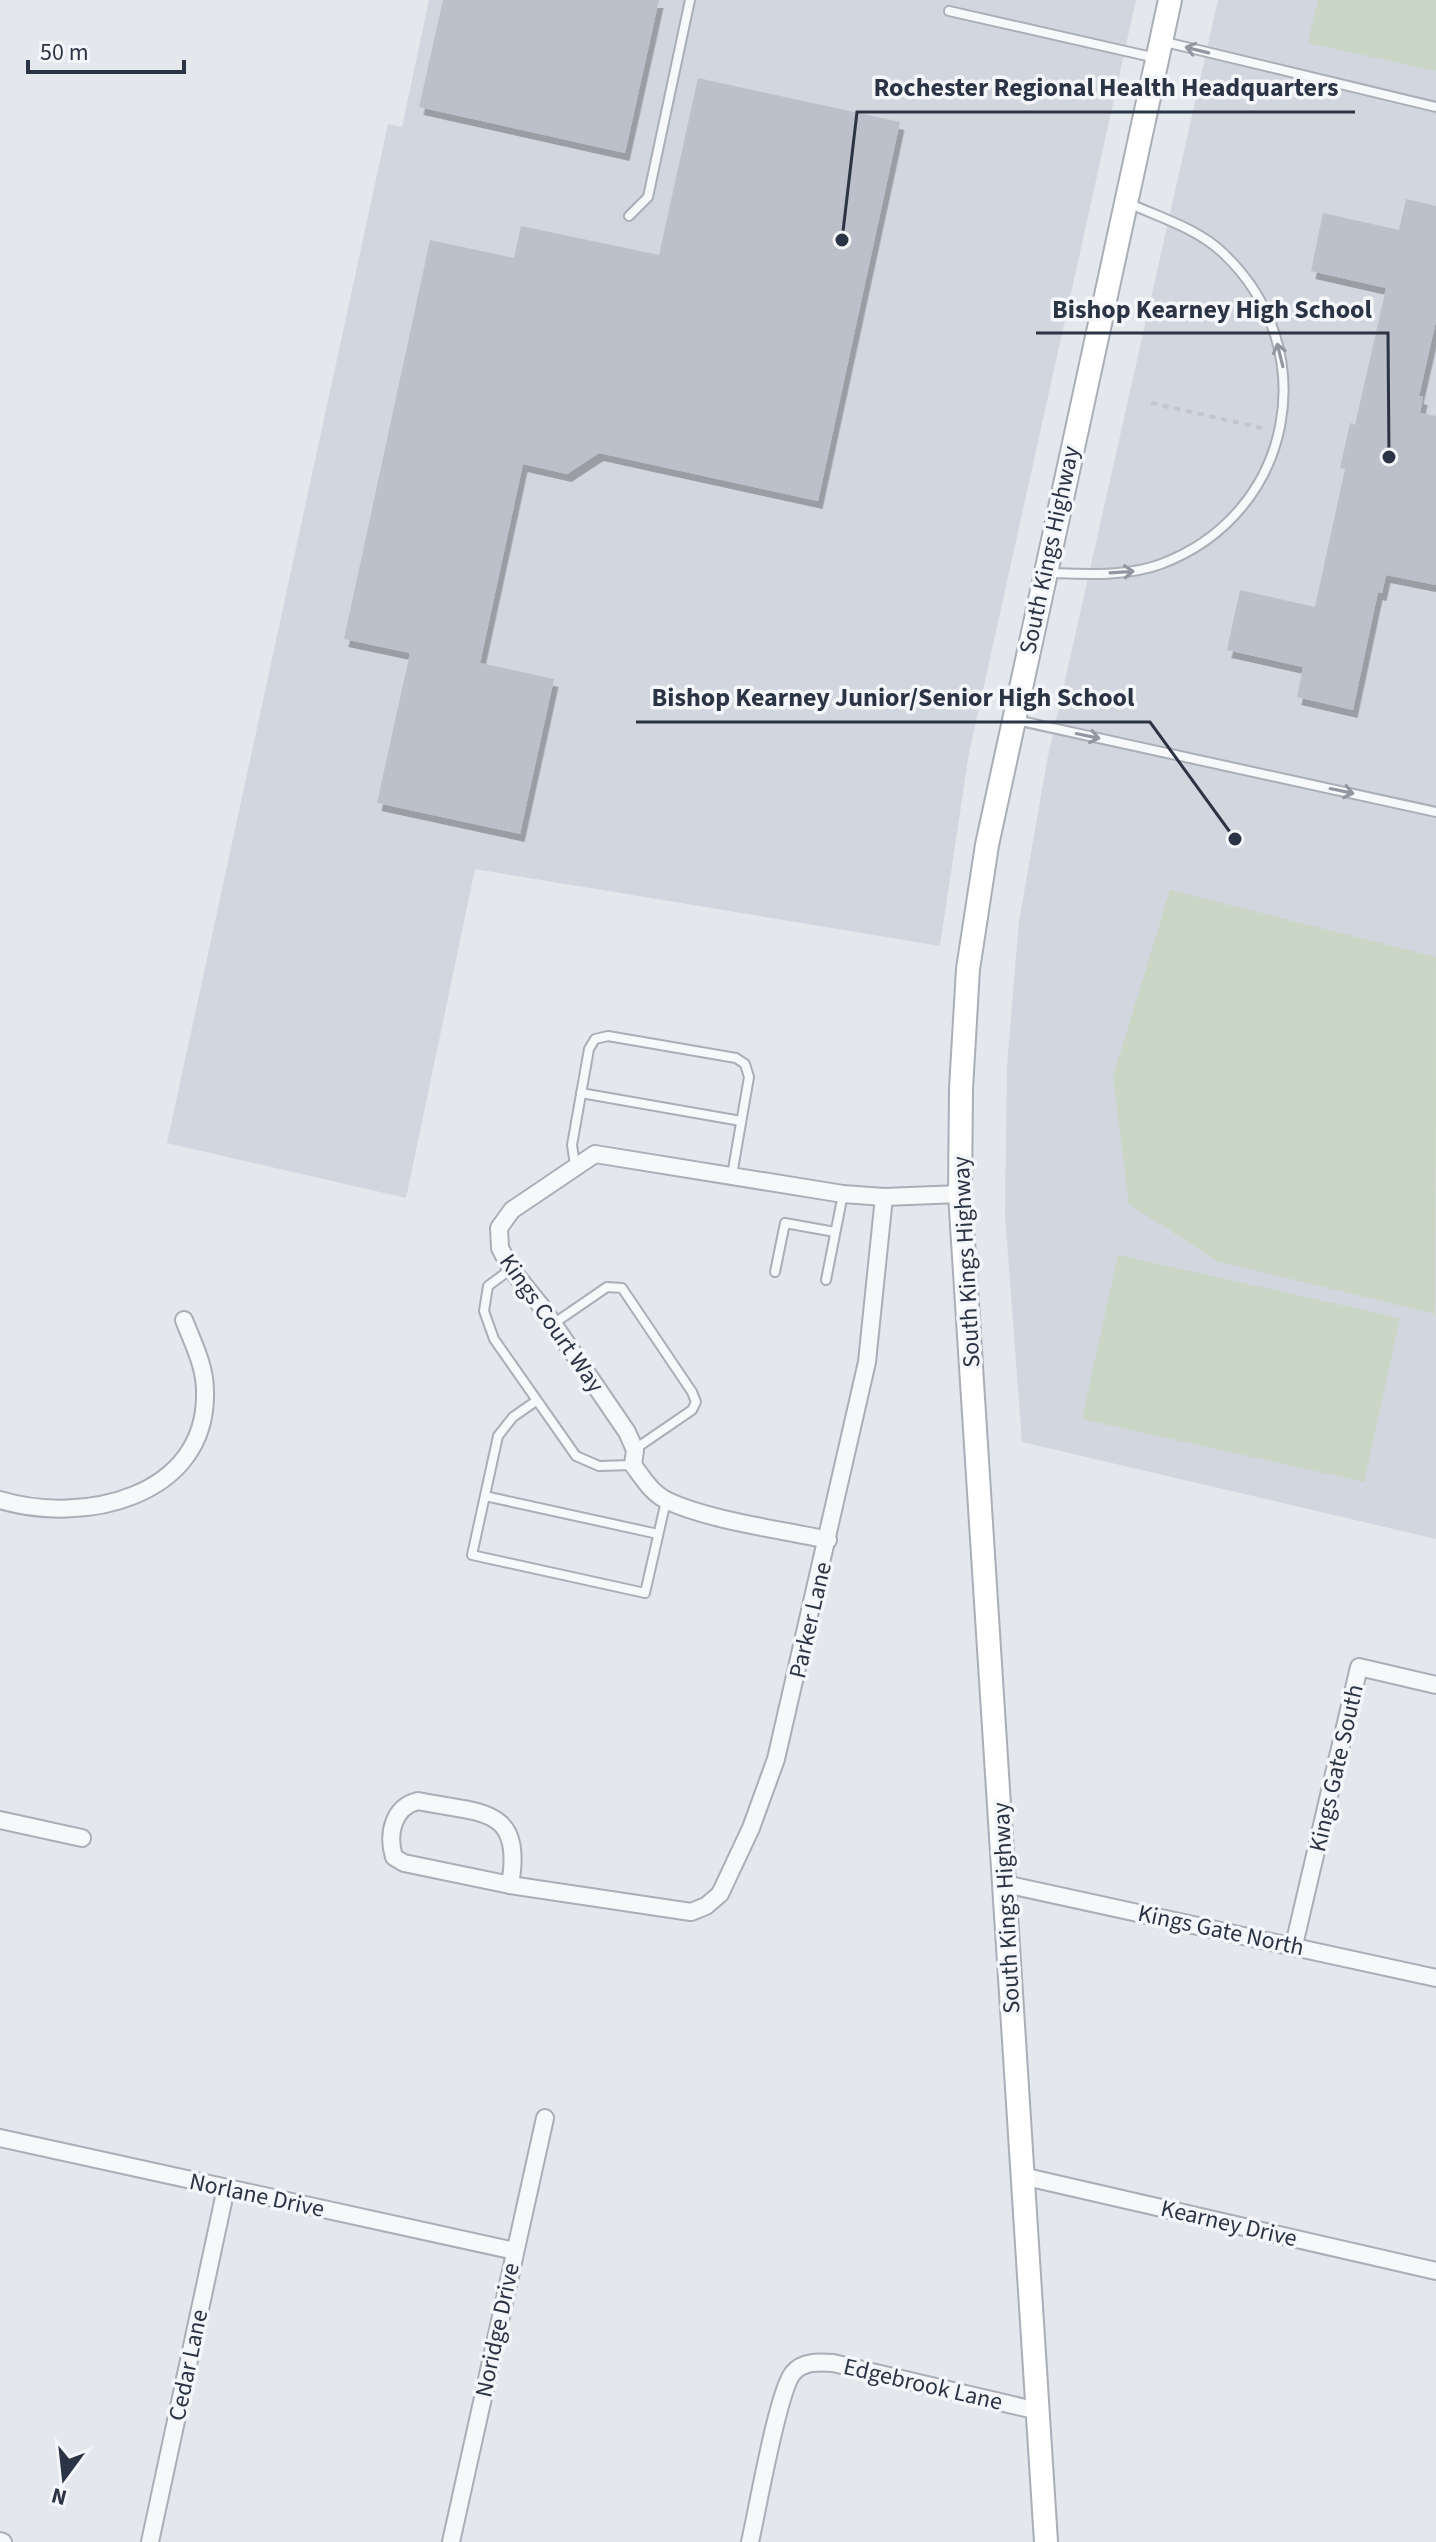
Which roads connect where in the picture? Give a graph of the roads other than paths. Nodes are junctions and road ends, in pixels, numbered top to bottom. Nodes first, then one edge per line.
1 (690, 0) edge
2 (1170, 0) edge
3 (949, 11) dead end
4 (1159, 50) junction
5 (1436, 107) edge
6 (1126, 202) junction
7 (629, 216) dead end
8 (1044, 573) junction
9 (1012, 719) junction
10 (1436, 812) edge
11 (581, 1093) junction
12 (741, 1121) junction
13 (575, 1165) junction
14 (732, 1175) junction
15 (843, 1194) junction
16 (960, 1194) junction
17 (884, 1197) junction
18 (835, 1232) junction
19 (511, 1269) junction
20 (775, 1272) dead end
21 (826, 1280) dead end
22 (184, 1320) dead end
23 (553, 1324) junction
24 (536, 1401) junction
25 (634, 1457) junction
26 (485, 1496) junction
27 (0, 1500) edge
28 (666, 1501) junction
29 (658, 1534) junction
30 (828, 1540) junction
31 (1436, 1685) edge
32 (0, 1820) edge
33 (82, 1838) dead end
34 (1005, 1884) junction
35 (510, 1885) junction
36 (1294, 1945) junction
37 (1436, 1978) edge
38 (545, 2118) dead end
39 (0, 2138) edge
40 (1022, 2176) junction
41 (226, 2188) junction
42 (515, 2251) junction
43 (1436, 2271) edge
44 (1038, 2411) junction
45 (150, 2542) edge
46 (451, 2542) edge
47 (750, 2542) edge
48 (1046, 2542) edge

1 - 7 lane
2 - 4 main road, South Kings Highway
3 - 4 lane
5 -> 4 lane
4 - 6 main road, South Kings Highway
6 - 8 main road, South Kings Highway
8 -> 6 lane
8 - 9 main road, South Kings Highway
9 -> 10 lane
9 - 16 main road, South Kings Highway
11 - 12 lane
11 - 12 lane
11 - 13 lane
12 - 14 lane
13 - 14 street, Kings Court Way
13 - 19 street, Kings Court Way
14 - 15 street, Kings Court Way
15 - 17 street, Kings Court Way
15 - 18 lane
16 - 17 street
16 - 34 main road, South Kings Highway
17 - 30 street, Parker Lane
18 - 20 lane
18 - 21 lane
19 - 23 street, Kings Court Way
19 - 24 lane
22 - 27 street
23 - 25 street, Kings Court Way
23 - 25 lane
24 - 25 lane
24 - 26 lane
25 - 28 street, Kings Court Way
26 - 29 lane
26 - 29 lane
28 - 29 lane
28 - 30 street
30 - 35 street, Parker Lane
31 - 36 street, Kings Gate South
32 - 33 street
34 - 36 street, Kings Gate North
34 - 40 main road, South Kings Highway
35 - 35 street, Parker Lane
36 - 37 street, Kings Gate North
38 - 42 street, Noridge Drive
39 - 41 street, Norlane Drive
40 - 43 street, Kearney Drive
40 - 44 main road, South Kings Highway
41 - 42 street, Norlane Drive
41 - 45 street, Cedar Lane
42 - 46 street, Noridge Drive
44 - 47 street, Edgebrook Lane
44 - 48 main road, South Kings Highway

